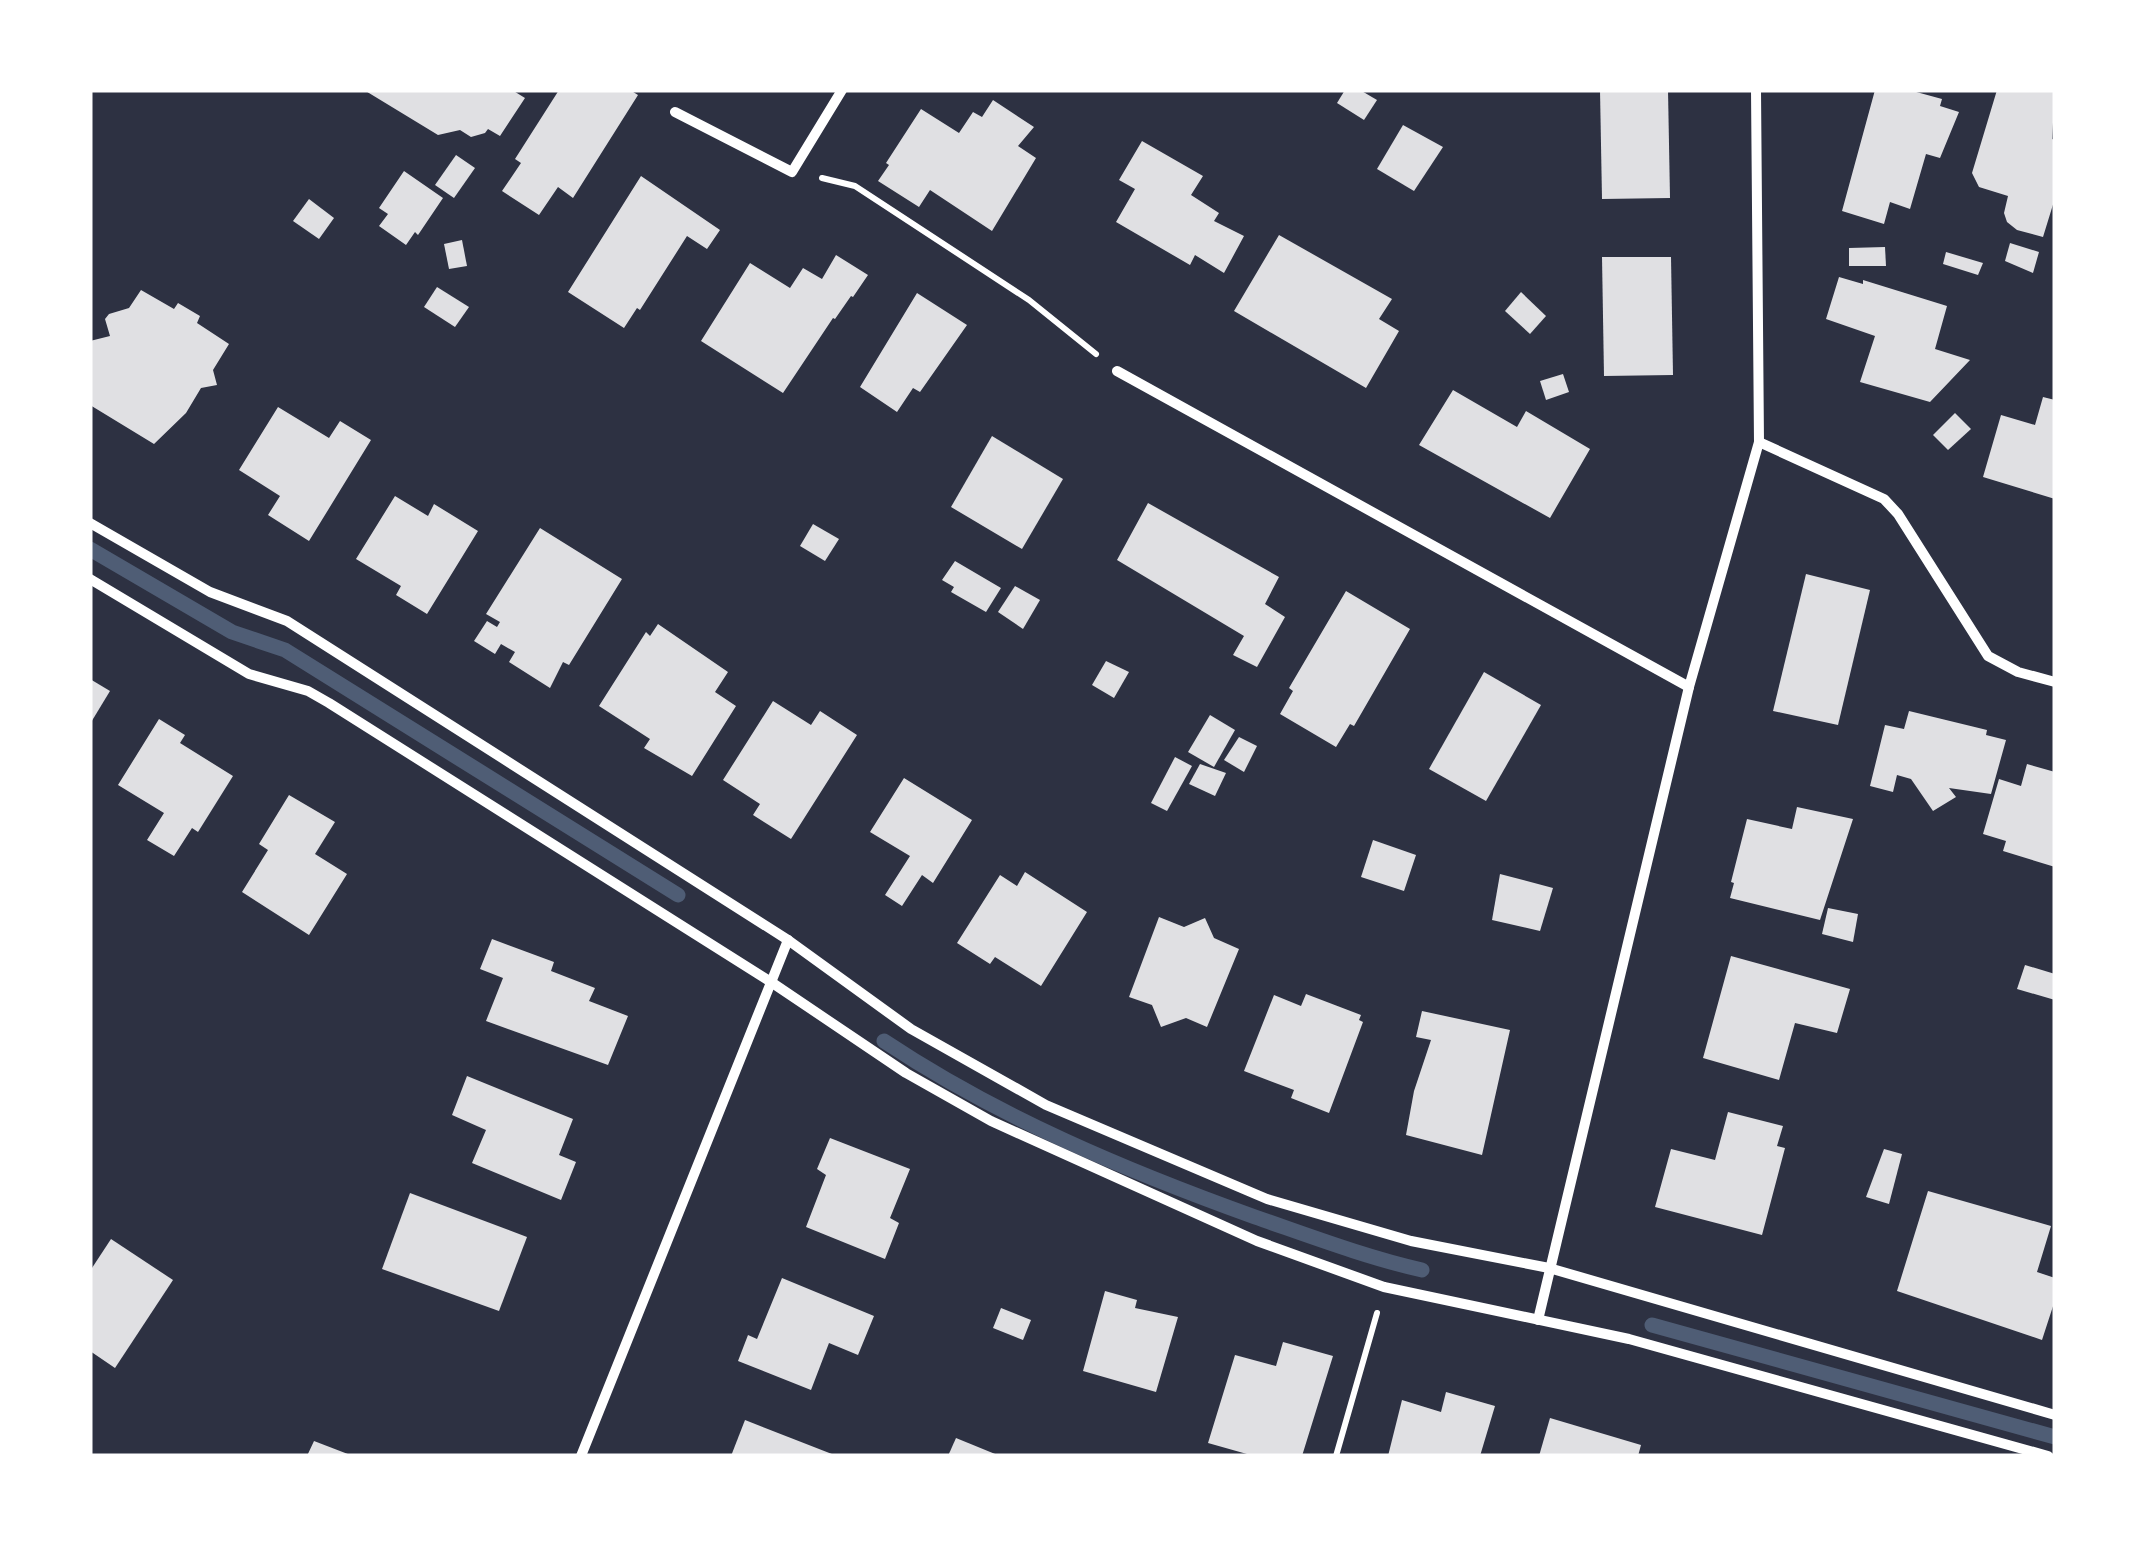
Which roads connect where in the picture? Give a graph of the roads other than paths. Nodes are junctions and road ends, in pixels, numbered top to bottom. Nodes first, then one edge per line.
1 (842, 90) edge
2 (1756, 90) edge
3 (675, 112) dead end
4 (1117, 371) road end
5 (1759, 442) junction
6 (90, 523) edge
7 (90, 579) edge
8 (2055, 682) edge
9 (1689, 688) junction
10 (788, 940) junction
11 (771, 982) junction
12 (1550, 1268) junction
13 (1538, 1320) junction
14 (2055, 1415) edge
15 (581, 1456) edge
16 (2048, 1456) edge

1 - 3 street
2 - 5 street
4 - 9 street
5 - 8 street
5 - 9 street
6 - 10 street
7 - 11 street
9 - 12 street
10 - 11 street
10 - 12 street
11 - 13 street
11 - 15 street
12 - 13 street
12 - 14 street
13 - 16 street

